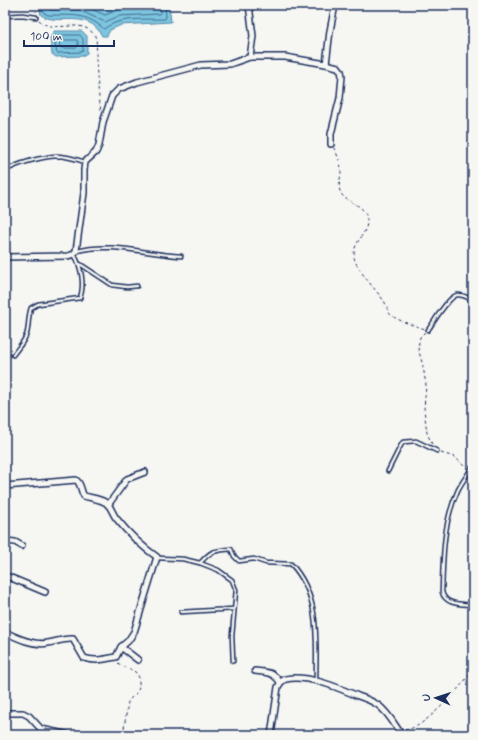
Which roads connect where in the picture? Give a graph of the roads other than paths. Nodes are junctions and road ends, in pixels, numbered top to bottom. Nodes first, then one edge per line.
1 (249, 5) edge
2 (335, 5) edge
3 (5, 16) edge
4 (36, 17) road end
5 (250, 57) junction
6 (326, 64) junction
7 (331, 144) road end
8 (85, 162) junction
9 (5, 171) edge
10 (75, 252) junction
11 (181, 256) dead end
12 (5, 257) edge
13 (79, 263) junction
14 (137, 286) dead end
15 (473, 300) edge
16 (428, 330) road end
17 (13, 355) dead end
18 (437, 451) road end
19 (473, 466) edge
20 (388, 471) dead end
21 (145, 472) dead end
22 (5, 486) edge
23 (108, 505) junction
24 (5, 541) edge
25 (22, 546) dead end
26 (157, 557) junction
27 (200, 563) junction
28 (5, 577) edge
29 (45, 592) dead end
30 (473, 605) edge
31 (234, 609) junction
32 (181, 612) dead end
33 (5, 632) edge
34 (121, 647) junction
35 (138, 660) dead end
36 (233, 661) dead end
37 (255, 671) dead end
38 (316, 680) junction
39 (280, 682) junction
40 (5, 713) edge
41 (401, 734) road end
42 (69, 735) edge
43 (271, 735) edge

1 - 5 street
2 - 6 street
3 - 4 lane
5 - 6 street
5 - 8 street
6 - 7 street
8 - 9 lane
8 - 10 street
10 - 11 lane
10 - 12 street
10 - 13 lane
13 - 14 lane
13 - 17 lane
15 - 16 lane
18 - 20 lane
19 - 30 lane
21 - 23 street
22 - 23 street
23 - 26 street
24 - 25 street
26 - 27 lane
26 - 34 street
27 - 31 lane
27 - 38 lane
28 - 29 street
31 - 32 lane
31 - 36 lane
33 - 34 street
34 - 35 street
37 - 39 street
38 - 39 street
38 - 41 street
39 - 43 street
40 - 42 street

